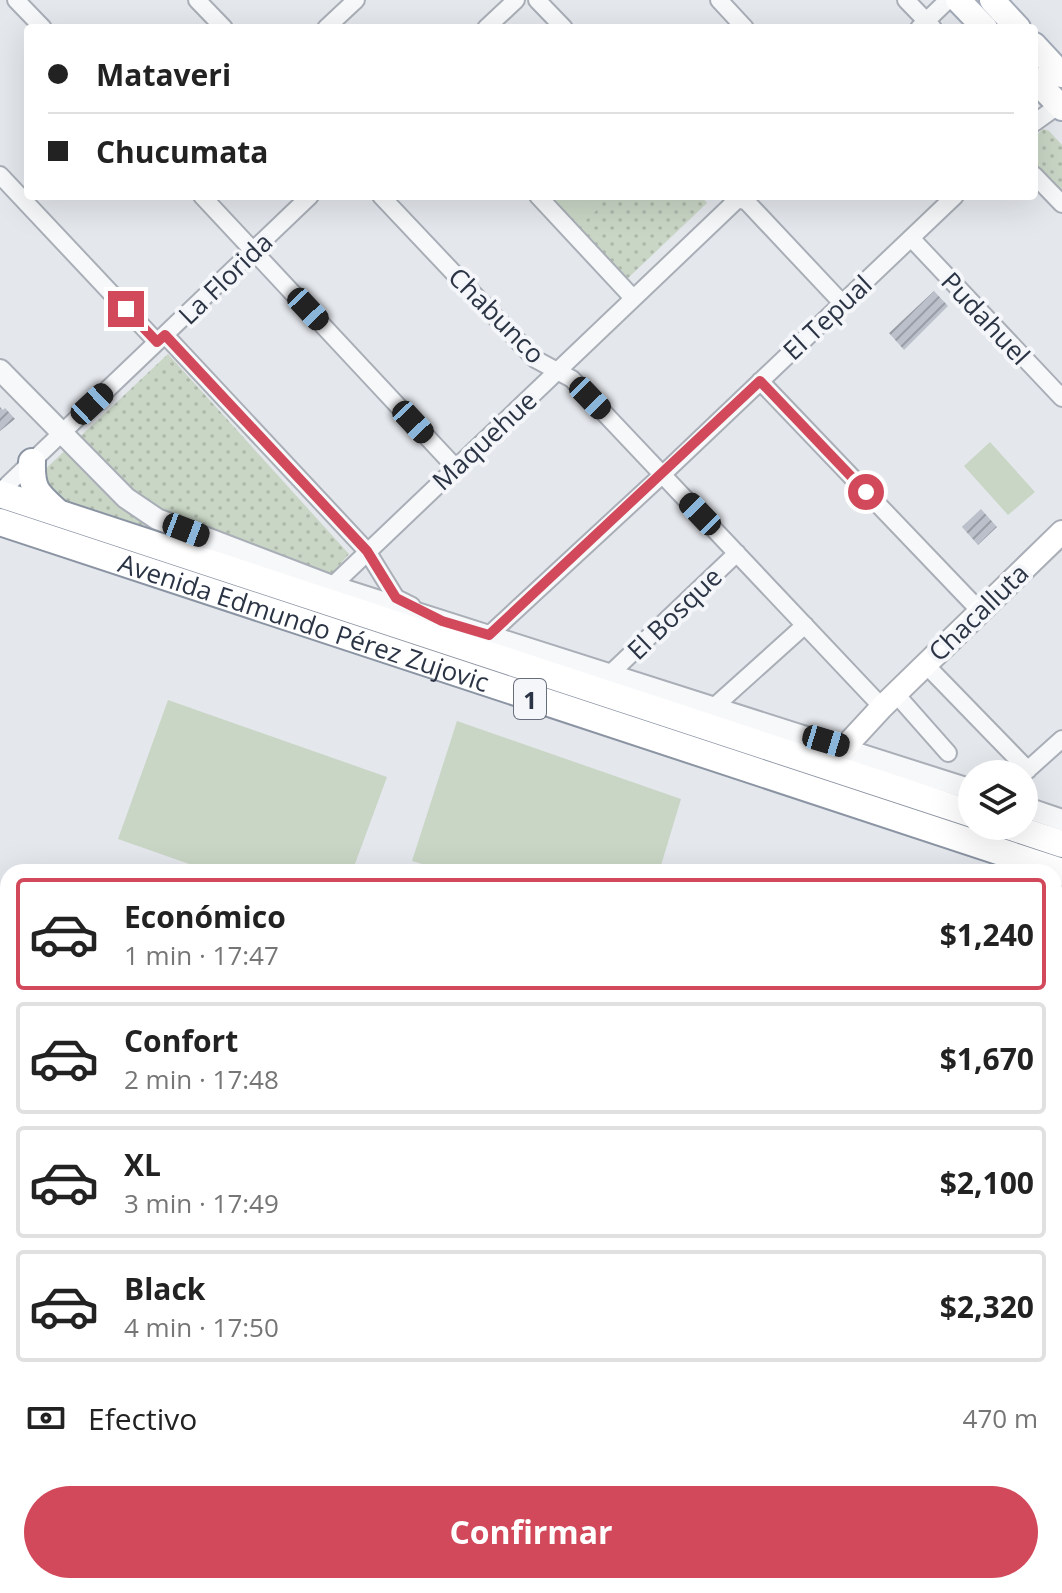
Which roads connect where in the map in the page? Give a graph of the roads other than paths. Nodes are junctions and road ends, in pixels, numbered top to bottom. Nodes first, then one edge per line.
1 (16, 0) edge
2 (197, 0) edge
3 (516, 0) edge
4 (537, 0) edge
5 (719, 0) edge
6 (906, 0) edge
7 (948, 0) edge
8 (958, 0) edge
9 (992, 0) edge
10 (347, 3) edge
11 (39, 24) edge
12 (220, 24) edge
13 (329, 24) edge
14 (490, 24) edge
15 (560, 24) edge
16 (741, 24) edge
17 (924, 24) edge
18 (928, 24) edge
19 (981, 24) edge
20 (1014, 24) edge
21 (1038, 49) edge
22 (1061, 72) edge
23 (1038, 83) edge
24 (1061, 106) edge
25 (1038, 120) edge
26 (0, 175) edge
27 (1038, 179) edge
28 (24, 199) edge
29 (25, 200) edge
30 (206, 200) edge
31 (306, 200) edge
32 (385, 200) edge
33 (542, 200) edge
34 (733, 200) edge
35 (743, 200) edge
36 (951, 200) edge
37 (1062, 204) edge
38 (911, 238) junction
39 (253, 250) junction
40 (633, 298) junction
41 (842, 303) junction
42 (161, 338) junction
43 (0, 370) edge
44 (557, 371) junction
45 (760, 381) junction
46 (1062, 398) edge
47 (62, 433) junction
48 (32, 462) junction
49 (455, 467) junction
50 (663, 474) junction
51 (0, 493) edge
52 (60, 514) junction
53 (0, 522) edge
54 (1061, 534) edge
55 (367, 551) junction
56 (737, 553) junction
57 (332, 586) junction
58 (980, 611) junction
59 (442, 621) junction
60 (805, 625) junction
61 (489, 635) junction
62 (925, 664) junction
63 (611, 673) junction
64 (888, 700) junction
65 (715, 706) junction
66 (1062, 739) edge
67 (845, 747) junction
68 (948, 753) dead end
69 (1015, 760) edge
70 (1038, 761) edge
71 (958, 785) edge
72 (958, 809) edge
73 (1038, 812) edge
74 (1062, 820) edge
75 (1038, 836) edge
76 (1062, 844) edge
77 (1038, 864) edge

1 - 11 street
2 - 12 street
3 - 14 street
4 - 15 street
5 - 16 street
6 - 17 street
7 - 18 street
8 - 19 main road
9 - 20 main road
10 - 13 street
21 - 22 main road
23 - 24 main road
24 - 25 street
26 - 28 street
27 - 37 street
29 - 42 street
30 - 39 street
31 - 39 street, La Florida
32 - 44 street, Chabunco
33 - 40 street
34 - 40 street, Maquehue
35 - 41 street
36 - 38 street, El Tepual
38 - 41 street, El Tepual
38 - 46 street, Pudahuel
39 - 42 street, La Florida
39 - 49 street
40 - 44 street, Maquehue
41 - 45 street, El Tepual
42 - 47 street, La Florida
42 - 55 street
43 - 47 street, Avenida Edmundo Pérez Zujovic
44 - 49 street, Maquehue
44 - 50 street, Chabunco
45 - 50 street, El Tepual
45 - 58 street
47 - 48 street, La Florida
47 - 57 street, Avenida Edmundo Pérez Zujovic
48 - 51 street, La Florida
48 - 52 highway
49 - 55 street, Maquehue
50 - 56 street, Chabunco
50 - 61 street, El Tepual
51 - 52 highway, Avenida Edmundo Pérez Zujovic / 1
52 - 72 highway, Avenida Edmundo Pérez Zujovic / 1
53 - 77 highway, Avenida Edmundo Pérez Zujovic / 1
54 - 58 main road, Chacalluta
55 - 57 street, Maquehue
55 - 59 street
56 - 60 street, Chabunco
56 - 63 street, El Bosque
57 - 59 street, Avenida Edmundo Pérez Zujovic
58 - 62 main road, Chacalluta
59 - 61 street, Avenida Edmundo Pérez Zujovic
60 - 64 street, Chabunco
60 - 65 street
61 - 63 street, Avenida Edmundo Pérez Zujovic
62 - 64 main road, Chacalluta
62 - 69 street
63 - 65 street, Avenida Edmundo Pérez Zujovic
64 - 67 main road, Chacalluta
64 - 68 street
65 - 67 street, Avenida Edmundo Pérez Zujovic
66 - 70 street
67 - 71 street, Avenida Edmundo Pérez Zujovic
73 - 74 street
75 - 76 highway

